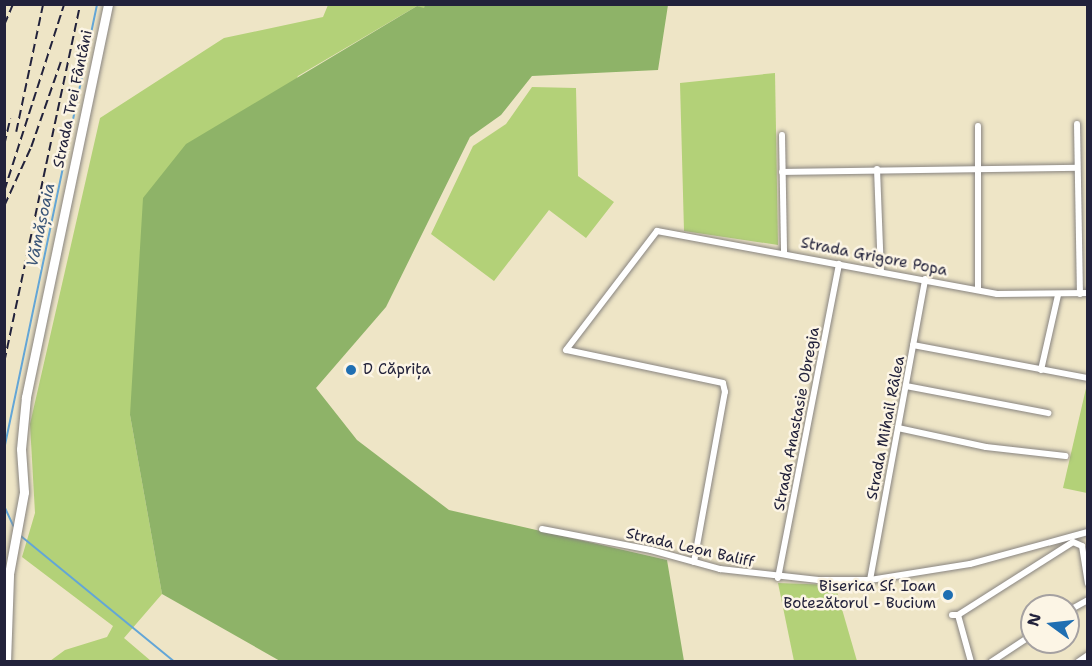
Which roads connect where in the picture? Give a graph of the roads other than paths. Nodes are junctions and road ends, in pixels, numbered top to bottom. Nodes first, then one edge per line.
1 (108, 4) edge
2 (1077, 124) dead end
3 (978, 126) dead end
4 (782, 135) dead end
5 (978, 168) junction
6 (1077, 168) junction
7 (877, 169) junction
8 (782, 172) junction
9 (784, 252) junction
10 (839, 264) junction
11 (881, 271) junction
12 (925, 279) junction
13 (978, 289) junction
14 (1084, 293) edge
15 (1058, 295) junction
16 (913, 345) junction
17 (1041, 370) junction
18 (1087, 378) edge
19 (906, 386) junction
20 (1048, 413) dead end
21 (898, 428) junction
22 (1065, 456) dead end
23 (542, 529) dead end
24 (1088, 532) edge
25 (694, 562) junction
26 (778, 578) junction
27 (870, 580) junction
28 (1088, 584) edge
29 (1020, 642) edge
30 (1088, 656) edge
31 (6, 662) edge
32 (971, 662) edge
33 (991, 662) edge
34 (1078, 662) edge

1 - 31 main road, Strada Trei Fântâni
2 - 6 street
3 - 5 street
4 - 8 street
5 - 6 street
5 - 7 street
5 - 13 street
6 - 14 street
7 - 8 street
7 - 11 street
8 - 9 street
9 - 10 street, Strada Grigore Popa
9 - 25 street, Strada Grigore Popa
10 - 11 street, Strada Grigore Popa
10 - 26 street, Strada Anastasie Obregia
11 - 12 street, Strada Grigore Popa
12 - 13 street, Strada Grigore Popa
12 - 16 street, Strada Mihail Râlea
13 - 15 street, Strada Grigore Popa
14 - 15 street, Strada Grigore Popa
15 - 17 street
16 - 17 street
16 - 19 street, Strada Mihail Râlea
17 - 18 street
19 - 20 street
19 - 21 street, Strada Mihail Râlea
21 - 22 street
21 - 27 street, Strada Mihail Râlea
23 - 25 street, Strada Leon Baliff
24 - 27 street, Strada Leon Baliff
25 - 26 street, Strada Leon Baliff
26 - 27 street, Strada Leon Baliff
28 - 32 street
29 - 33 street
30 - 34 street

